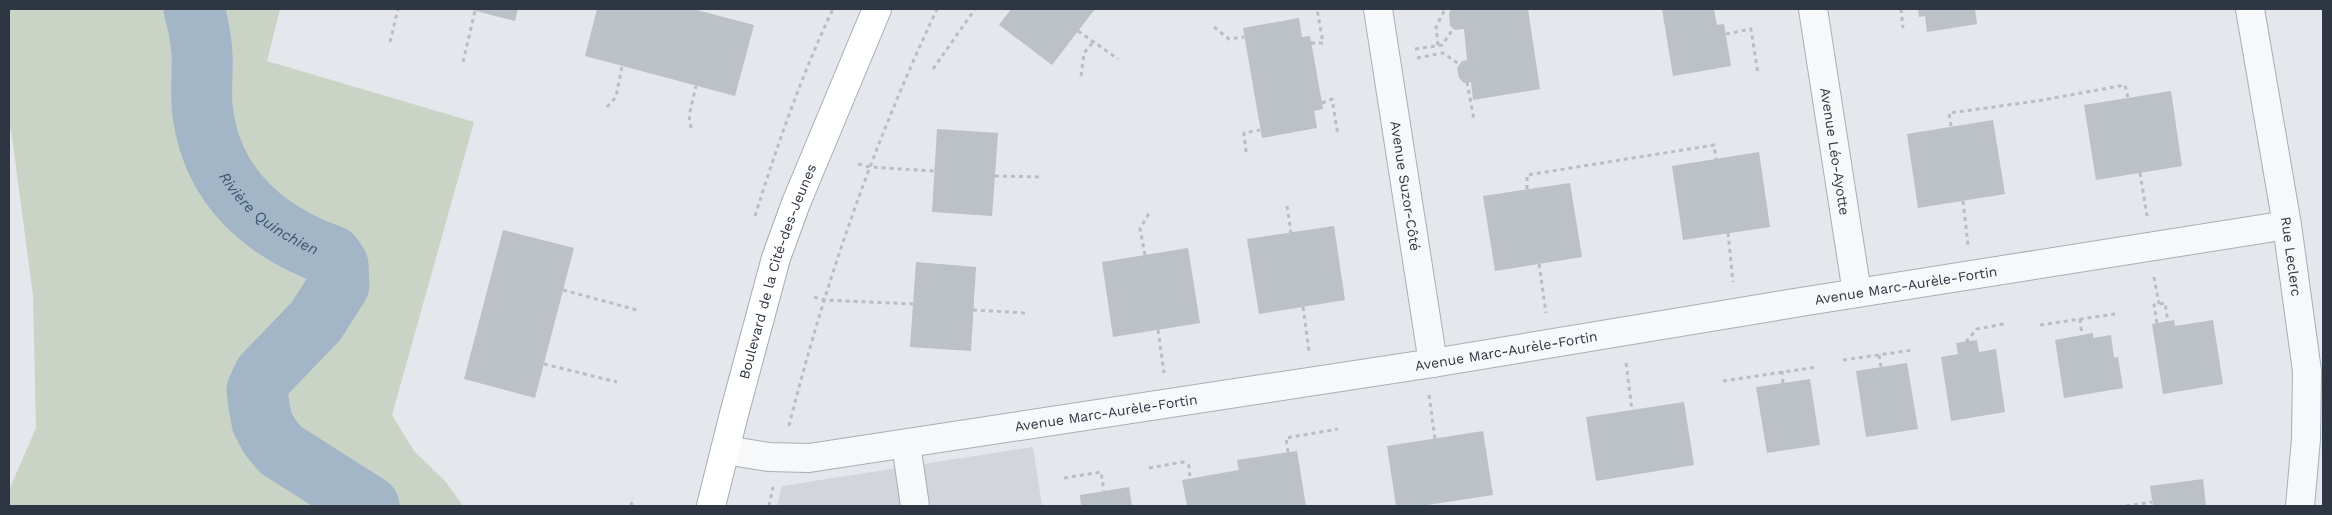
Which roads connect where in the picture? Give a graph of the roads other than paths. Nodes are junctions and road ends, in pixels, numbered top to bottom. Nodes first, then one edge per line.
1 (877, 9) edge
2 (884, 9) edge
3 (1378, 9) edge
4 (1813, 9) edge
5 (2250, 9) edge
6 (863, 44) junction
7 (2287, 225) junction
8 (1857, 293) junction
9 (1432, 363) junction
10 (906, 444) junction
11 (725, 450) junction
12 (711, 506) edge
13 (915, 506) edge
14 (2300, 506) edge

1 - 6 main road, Boulevard de la Cité-des-Jeunes
2 - 6 main road, Boulevard de la Cité-des-Jeunes
3 - 9 street, Avenue Suzor-Côté
4 - 8 street, Avenue Léo-Ayotte
5 - 7 street, Rue Leclerc
6 - 11 main road, Boulevard de la Cité-des-Jeunes
7 - 8 street, Avenue Marc-Aurèle-Fortin
7 - 14 street, Rue Leclerc
8 - 9 street, Avenue Marc-Aurèle-Fortin
9 - 10 street, Avenue Marc-Aurèle-Fortin
10 - 11 street, Avenue Marc-Aurèle-Fortin
10 - 13 street
11 - 12 main road, Boulevard de la Cité-des-Jeunes

